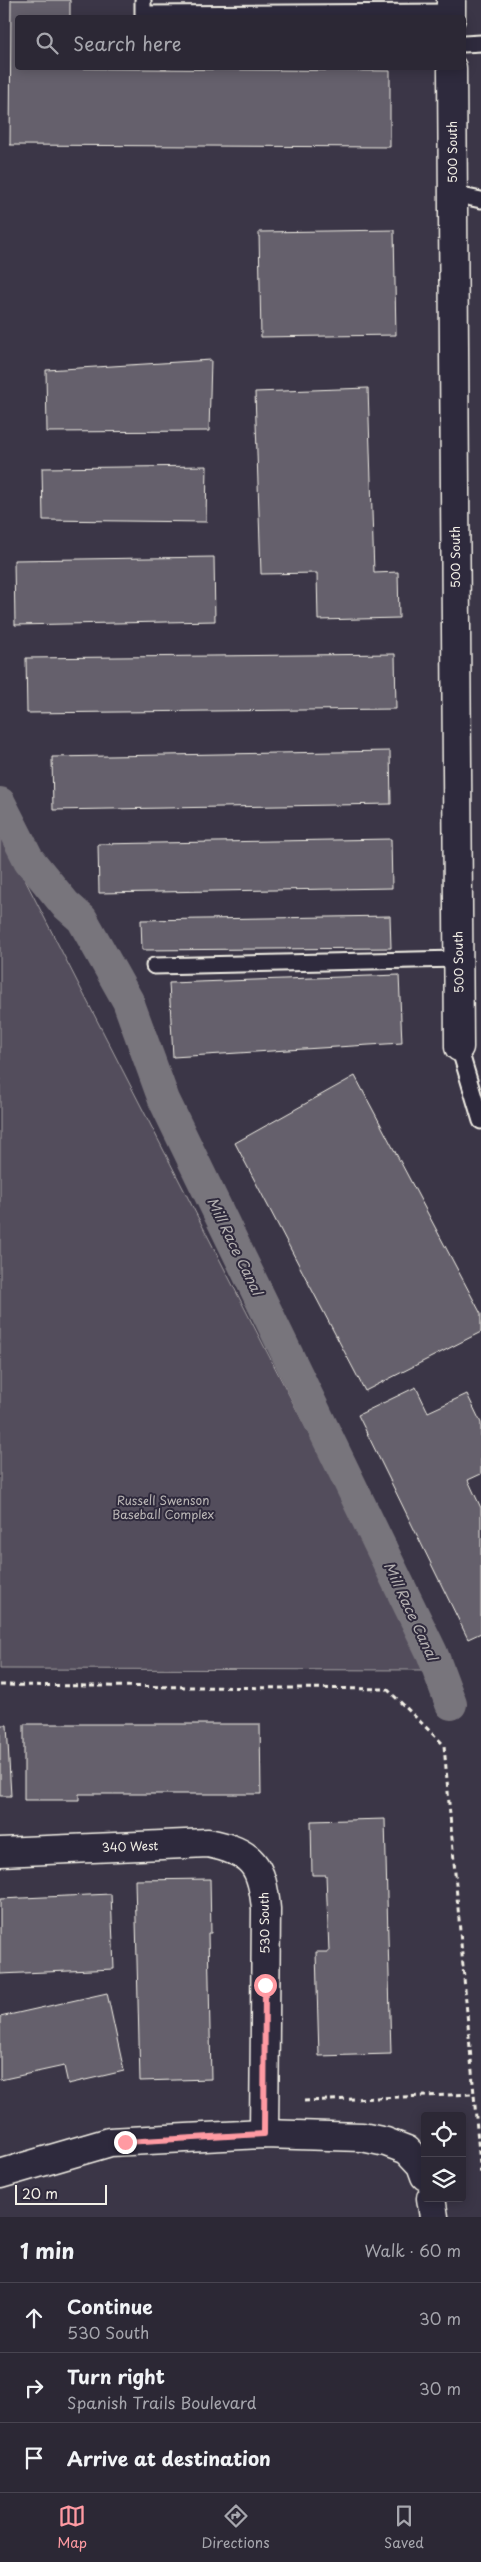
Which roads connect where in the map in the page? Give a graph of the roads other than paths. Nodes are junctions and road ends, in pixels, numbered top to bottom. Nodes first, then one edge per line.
1 (142, 0) edge
2 (451, 10) edge
3 (481, 43) edge
4 (466, 44) edge
5 (452, 70) edge
6 (453, 194) junction
7 (481, 200) edge
8 (458, 959) junction
9 (154, 966) dead end
10 (459, 1047) joint
11 (481, 1121) edge
12 (0, 1852) edge
13 (254, 1864) joint
14 (264, 2134) junction
15 (421, 2165) edge
16 (0, 2174) edge
17 (432, 2202) edge
18 (434, 2217) edge

1 - 2 lane
3 - 4 lane
5 - 6 street, 500 South
6 - 7 lane
6 - 8 street, 500 South
8 - 9 lane
8 - 10 street, 500 South
10 - 11 lane
12 - 13 street, 340 West
13 - 14 street, 530 South
14 - 15 street
14 - 16 street
17 - 18 street

